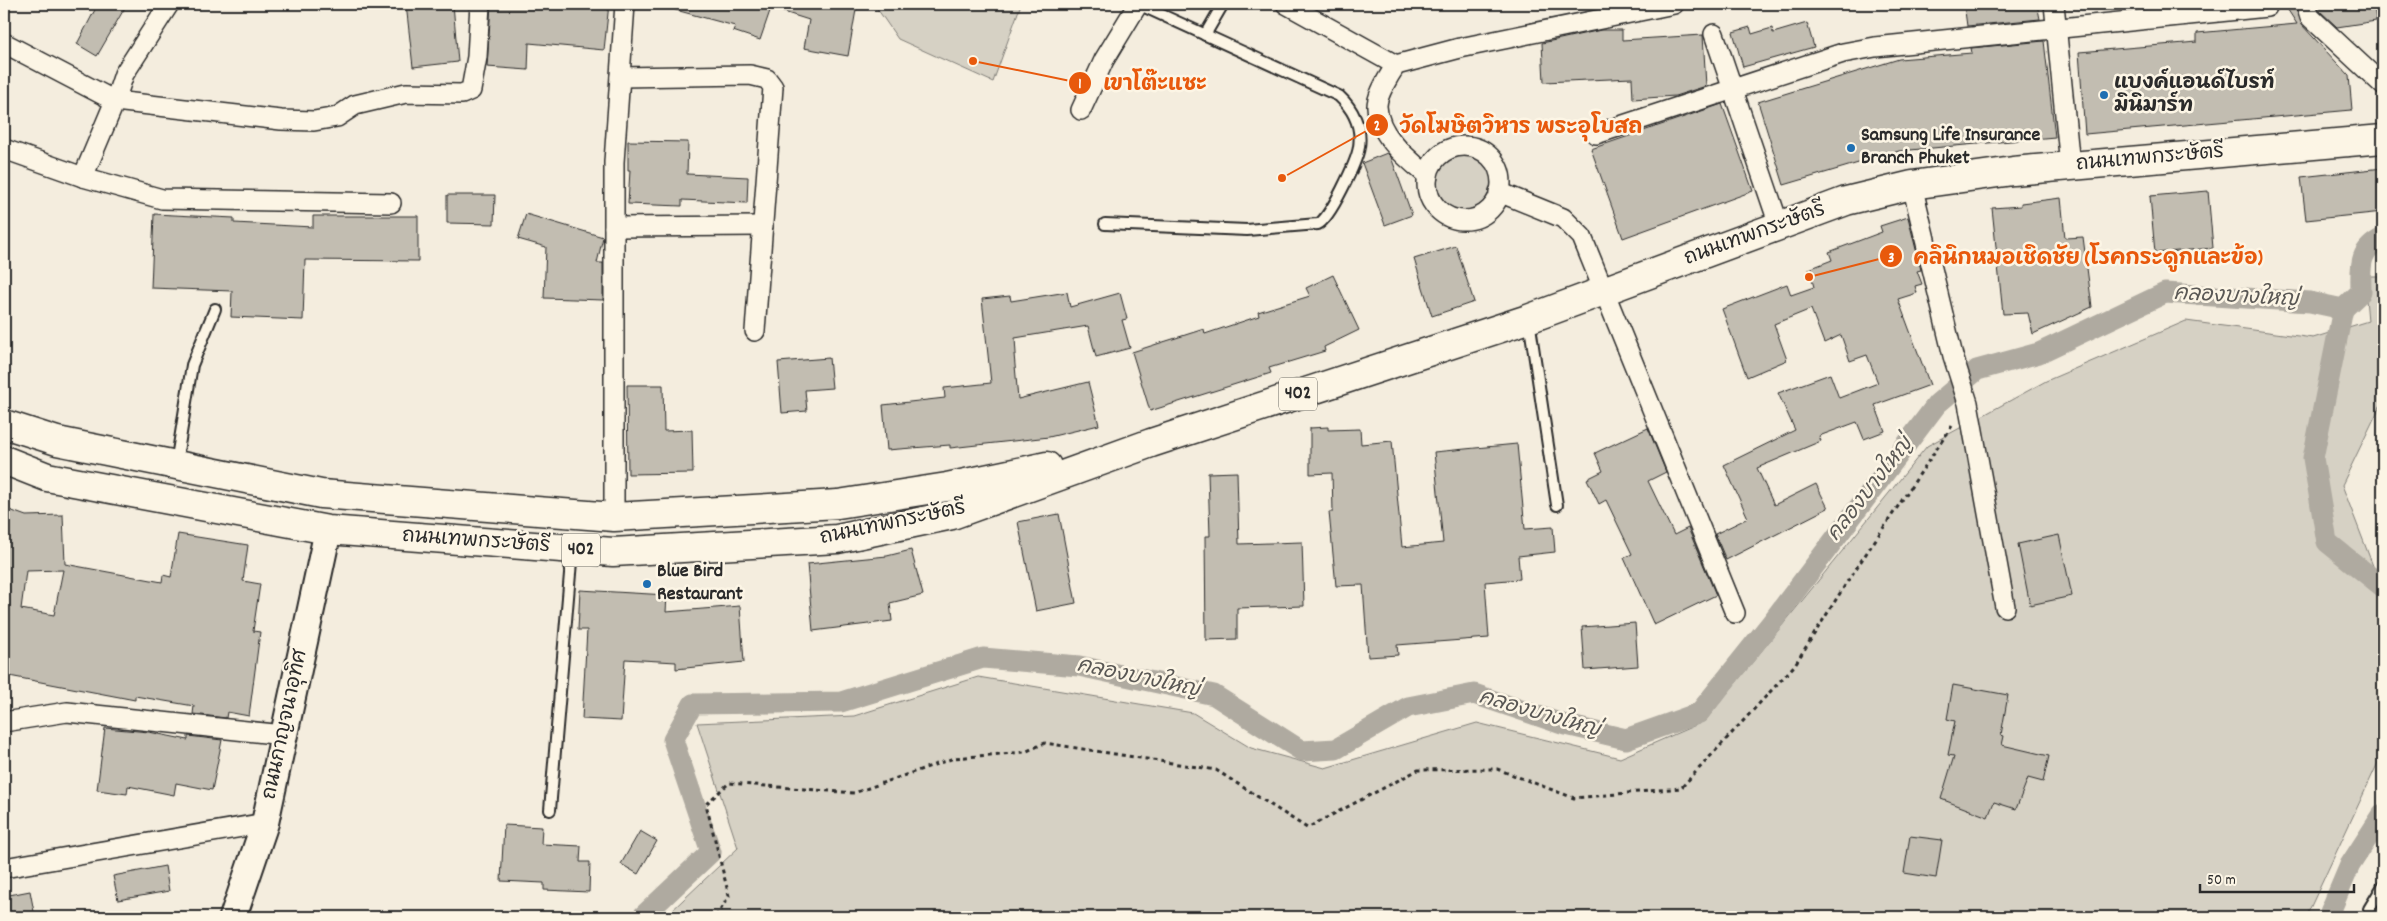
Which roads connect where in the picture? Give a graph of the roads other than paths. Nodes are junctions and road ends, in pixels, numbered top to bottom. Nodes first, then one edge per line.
1 (169, 4) edge
2 (480, 4) edge
3 (625, 4) edge
4 (1138, 4) edge
5 (1223, 4) edge
6 (1286, 4) edge
7 (1674, 4) edge
8 (2054, 4) edge
9 (2306, 4) edge
10 (2267, 7) dead end
11 (2055, 28) junction
12 (1205, 34) junction
13 (1714, 34) dead end
14 (4, 43) edge
15 (1396, 64) junction
16 (620, 77) junction
17 (2383, 85) edge
18 (1734, 90) junction
19 (115, 101) junction
20 (1081, 110) dead end
21 (1596, 134) dead end
22 (2383, 139) edge
23 (4, 149) edge
24 (2070, 166) junction
25 (1428, 176) junction
26 (83, 177) junction
27 (1912, 185) junction
28 (1499, 192) junction
29 (391, 203) dead end
30 (1105, 224) dead end
31 (1779, 225) junction
32 (763, 226) junction
33 (614, 227) junction
34 (1605, 291) junction
35 (215, 309) dead end
36 (1528, 319) junction
37 (755, 331) dead end
38 (4, 424) edge
39 (1151, 443) junction
40 (4, 460) edge
41 (175, 465) junction
42 (947, 487) junction
43 (1557, 505) dead end
44 (952, 515) junction
45 (614, 517) junction
46 (328, 530) junction
47 (572, 549) junction
48 (2005, 607) dead end
49 (1735, 613) dead end
50 (4, 722) edge
51 (284, 735) junction
52 (550, 810) dead end
53 (265, 823) junction
54 (4, 868) edge
55 (2383, 886) edge
56 (2369, 909) dead end
57 (233, 917) edge

1 - 19 street
2 - 19 street
3 - 16 street
4 - 12 lane
4 - 20 street
5 - 12 lane
6 - 15 street
7 - 15 street
8 - 11 street
9 - 17 street
10 - 11 street
11 - 18 street
11 - 24 street
12 - 30 lane
13 - 18 street
14 - 19 street
15 - 25 street
16 - 32 street
16 - 33 street
18 - 21 street
18 - 31 street
19 - 26 street
22 - 24 main road, ถนนเทพกระษัตรี
23 - 26 street
24 - 27 main road, ถนนเทพกระษัตรี
25 - 28 street
25 - 28 street
26 - 29 street
27 - 31 main road, ถนนเทพกระษัตรี
27 - 48 street
28 - 34 street
31 - 34 main road, ถนนเทพกระษัตรี
32 - 33 street
32 - 37 street
33 - 45 street
34 - 36 main road, ถนนเทพกระษัตรี
34 - 49 street
35 - 41 lane
36 - 39 main road, ถนนเทพกระษัตรี / 402
36 - 43 lane
38 - 41 main road, ถนนเทพกระษัตรี / 402
39 - 42 main road, ถนนเทพกระษัตรี / 402
39 - 44 main road, ถนนเทพกระษัตรี / 402
40 - 46 main road, ถนนเทพกระษัตรี / 402
41 - 45 main road, ถนนเทพกระษัตรี / 402
42 - 44 main road
42 - 45 main road, ถนนเทพกระษัตรี / 402
44 - 47 main road, ถนนเทพกระษัตรี / 402
46 - 47 main road, ถนนเทพกระษัตรี / 402
46 - 51 street, ถนนกาญจนาอุทิศ
47 - 52 lane
50 - 51 street
51 - 53 street, ถนนกาญจนาอุทิศ
53 - 54 street
53 - 57 street, ถนนกาญจนาอุทิศ
55 - 56 lane

